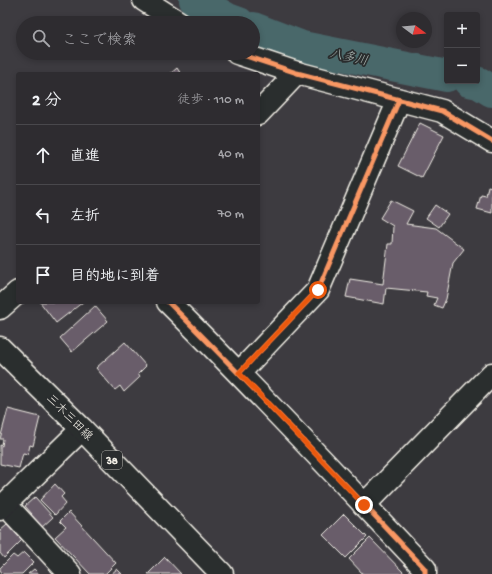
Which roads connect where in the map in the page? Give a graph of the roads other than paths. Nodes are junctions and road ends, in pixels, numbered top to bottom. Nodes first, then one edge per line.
1 (144, 0) edge
2 (169, 16) edge
3 (258, 60) edge
4 (297, 73) junction
5 (399, 100) junction
6 (260, 112) edge
7 (490, 135) edge
8 (16, 294) edge
9 (170, 304) edge
10 (0, 308) edge
11 (3, 355) edge
12 (239, 373) junction
13 (492, 374) edge
14 (82, 429) junction
15 (364, 505) junction
16 (3, 507) edge
17 (70, 574) edge
18 (222, 574) edge
19 (425, 574) edge

1 - 2 street
3 - 4 street
4 - 5 street
4 - 6 street
5 - 7 street
5 - 12 street
8 - 10 street
9 - 12 street
11 - 14 street, 三木三田線 / 38
12 - 15 street
13 - 15 street
14 - 16 street
14 - 18 street, 三木三田線 / 38
15 - 19 street
16 - 17 street

